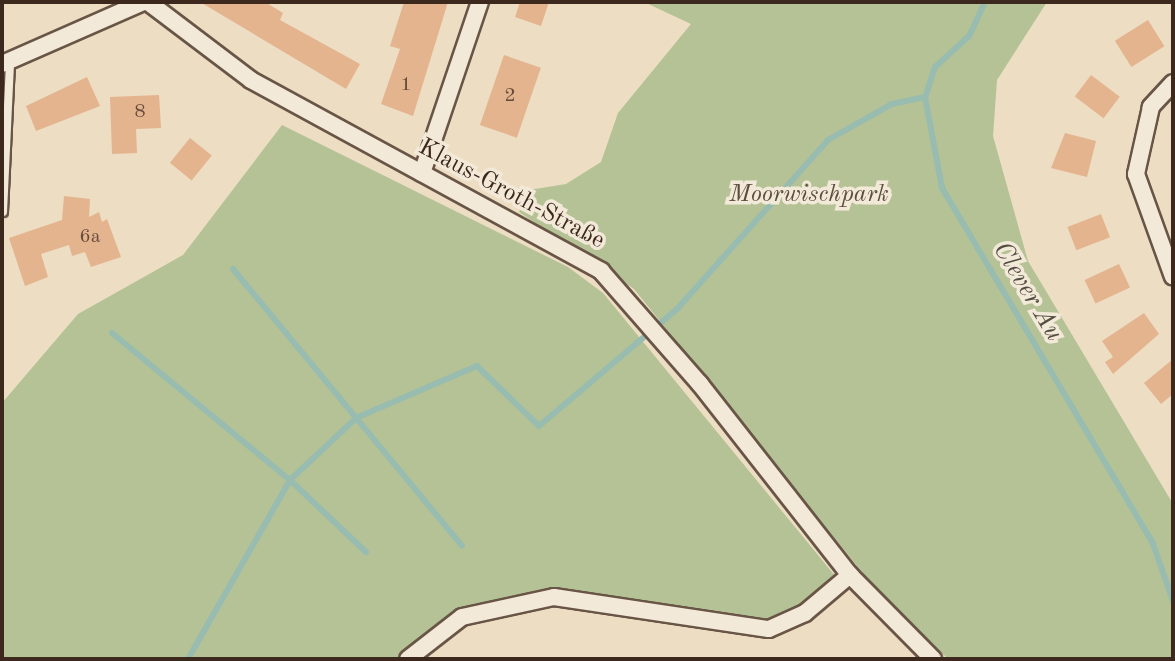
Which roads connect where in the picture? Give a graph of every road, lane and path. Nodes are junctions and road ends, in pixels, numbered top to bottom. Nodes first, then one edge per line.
1 (146, 2) edge
2 (480, 2) edge
3 (6, 62) edge
4 (1173, 83) edge
5 (422, 173) junction
6 (3, 212) edge
7 (1173, 277) edge
8 (850, 575) junction
9 (408, 659) edge
10 (933, 659) edge

1 - 3 street
1 - 5 street, Klaus-Groth-Straße
2 - 5 street
3 - 6 lane
4 - 7 street
5 - 8 street, Klaus-Groth-Straße
8 - 9 street
8 - 10 street, Klaus-Groth-Straße

